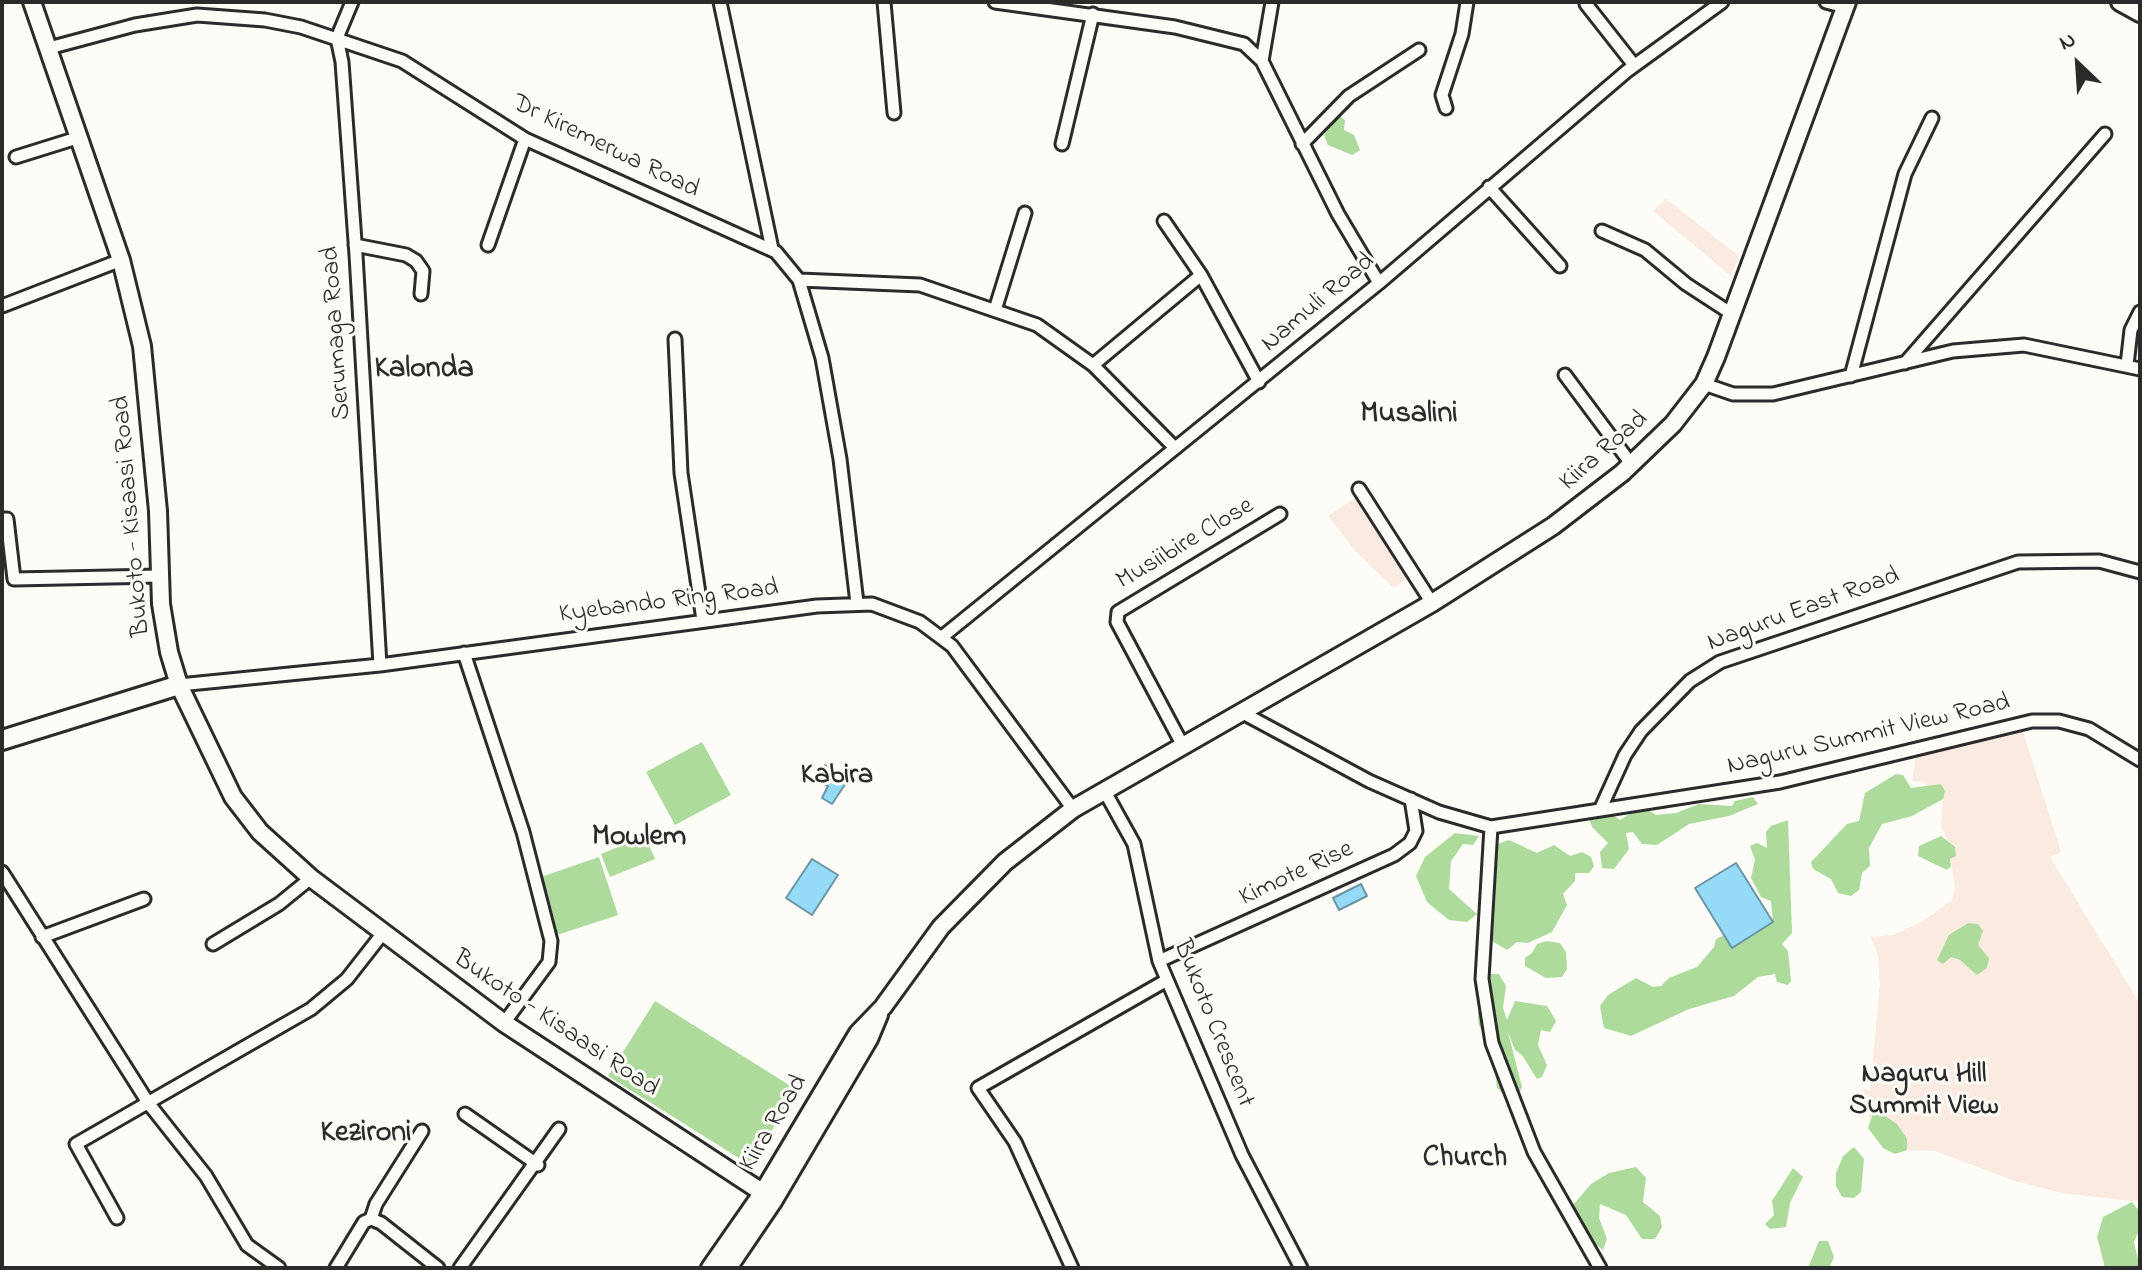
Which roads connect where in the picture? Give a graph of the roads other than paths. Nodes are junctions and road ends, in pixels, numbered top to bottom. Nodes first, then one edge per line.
1 (32, 2) edge
2 (352, 2) edge
3 (720, 2) edge
4 (884, 2) edge
5 (995, 2) edge
6 (1467, 2) edge
7 (1722, 2) edge
8 (1826, 2) edge
9 (2120, 2) edge
10 (1586, 4) dead end
11 (1846, 5) edge
12 (1271, 6) edge
13 (2140, 13) edge
14 (1093, 14) junction
15 (337, 38) junction
16 (49, 48) junction
17 (1419, 50) dead end
18 (1262, 61) junction
19 (1634, 65) junction
20 (1446, 108) dead end
21 (894, 113) dead end
22 (1932, 118) dead end
23 (2105, 134) dead end
24 (80, 137) junction
25 (525, 139) junction
26 (1062, 144) dead end
27 (1302, 144) junction
28 (16, 157) dead end
29 (1489, 187) junction
30 (1025, 213) dead end
31 (1164, 221) dead end
32 (1602, 231) dead end
33 (355, 245) junction
34 (488, 245) dead end
35 (772, 249) junction
36 (121, 260) junction
37 (1560, 266) dead end
38 (1201, 275) junction
39 (799, 280) junction
40 (1379, 283) junction
41 (421, 294) dead end
42 (2, 306) edge
43 (995, 310) junction
44 (2140, 312) edge
45 (1732, 314) junction
46 (675, 339) dead end
47 (1904, 363) junction
48 (1093, 365) junction
49 (2127, 365) junction
50 (2140, 369) edge
51 (1565, 375) dead end
52 (1851, 376) junction
53 (1259, 382) junction
54 (1704, 384) junction
55 (1175, 448) junction
56 (1632, 465) junction
57 (1359, 489) dead end
58 (1280, 514) dead end
59 (2, 519) edge
60 (2140, 572) edge
61 (159, 576) junction
62 (857, 603) junction
63 (1432, 603) junction
64 (703, 620) junction
65 (942, 637) junction
66 (464, 653) junction
67 (380, 665) junction
68 (179, 685) junction
69 (1241, 712) junction
70 (2, 740) edge
71 (1178, 746) junction
72 (2140, 760) edge
73 (1104, 790) junction
74 (1411, 799) junction
75 (1079, 806) junction
76 (1600, 810) junction
77 (1491, 827) junction
78 (2, 872) edge
79 (311, 878) junction
80 (144, 899) dead end
81 (383, 933) junction
82 (42, 937) junction
83 (213, 944) dead end
84 (1159, 961) junction
85 (1167, 980) junction
86 (504, 1023) junction
87 (149, 1104) junction
88 (465, 1114) dead end
89 (559, 1129) dead end
90 (422, 1131) dead end
91 (538, 1165) junction
92 (768, 1196) junction
93 (117, 1218) dead end
94 (371, 1219) junction
95 (279, 1268) edge
96 (336, 1268) edge
97 (438, 1268) edge
98 (460, 1268) edge
99 (710, 1268) edge
100 (728, 1268) edge
101 (1072, 1268) edge
102 (1301, 1268) edge
103 (1600, 1268) edge

1 - 16 main road, Bukoto - Kisaasi Road
2 - 15 street
3 - 35 street
4 - 21 street
5 - 14 street
6 - 20 street
7 - 19 street, Namuli Road
8 - 11 street
9 - 13 main road
10 - 19 street
11 - 45 main road, Kiira Road
12 - 18 street
14 - 18 street
14 - 26 street
15 - 16 street, Dr Kiremerwa Road
15 - 25 street, Dr Kiremerwa Road
15 - 33 street, Serumaga Road
16 - 24 main road, Bukoto - Kisaasi Road
17 - 27 street
18 - 27 street
19 - 29 street, Namuli Road
22 - 52 street
23 - 47 street
24 - 28 street
24 - 36 main road, Bukoto - Kisaasi Road
25 - 34 street
25 - 35 street, Dr Kiremerwa Road
27 - 40 street
29 - 37 street
29 - 40 street, Namuli Road
30 - 43 street
31 - 38 street
32 - 45 street
33 - 41 street
33 - 67 street, Serumaga Road
35 - 39 street
36 - 42 street
36 - 61 main road, Bukoto - Kisaasi Road
38 - 48 street
38 - 53 street
39 - 43 street
39 - 62 street
40 - 53 street, Namuli Road
43 - 48 street
44 - 49 street
45 - 54 main road, Kiira Road
46 - 64 street
47 - 49 street
47 - 52 street
48 - 55 street
49 - 50 street
51 - 56 street
52 - 54 street
53 - 55 street, Namuli Road
54 - 56 main road, Kiira Road
55 - 65 street, Namuli Road
56 - 63 main road, Kiira Road
57 - 63 street
58 - 71 street, Musiibire Close
59 - 61 street
60 - 76 street, Naguru East Road
61 - 68 main road, Bukoto - Kisaasi Road
62 - 64 street, Kyebando Ring Road
62 - 65 street, Kyebando Ring Road
63 - 69 main road, Kiira Road
64 - 66 street, Kyebando Ring Road
65 - 75 street, Kyebando Ring Road
66 - 67 street, Kyebando Ring Road
66 - 86 street
67 - 68 street, Kyebando Ring Road
68 - 70 main road
68 - 79 main road, Bukoto - Kisaasi Road
69 - 71 main road, Kiira Road
69 - 74 street
71 - 73 main road, Kiira Road
72 - 76 street, Naguru Summit View Road
73 - 75 main road, Kiira Road
73 - 84 street, Bukoto Crescent
74 - 77 street
74 - 84 street, Kimote Rise
75 - 92 main road, Kiira Road
76 - 77 street
77 - 103 street
78 - 82 street
79 - 81 main road, Bukoto - Kisaasi Road
79 - 83 street
80 - 82 street
81 - 86 main road, Bukoto - Kisaasi Road
81 - 87 street
82 - 87 street
84 - 85 street, Bukoto Crescent
85 - 101 street
85 - 102 street, Bukoto Crescent
86 - 92 main road, Bukoto - Kisaasi Road
87 - 93 street
87 - 95 street
88 - 91 street
89 - 91 street
90 - 94 street
91 - 98 street
92 - 99 main road, Kiira Road
92 - 100 main road, Kiira Road
94 - 96 street
94 - 97 street

